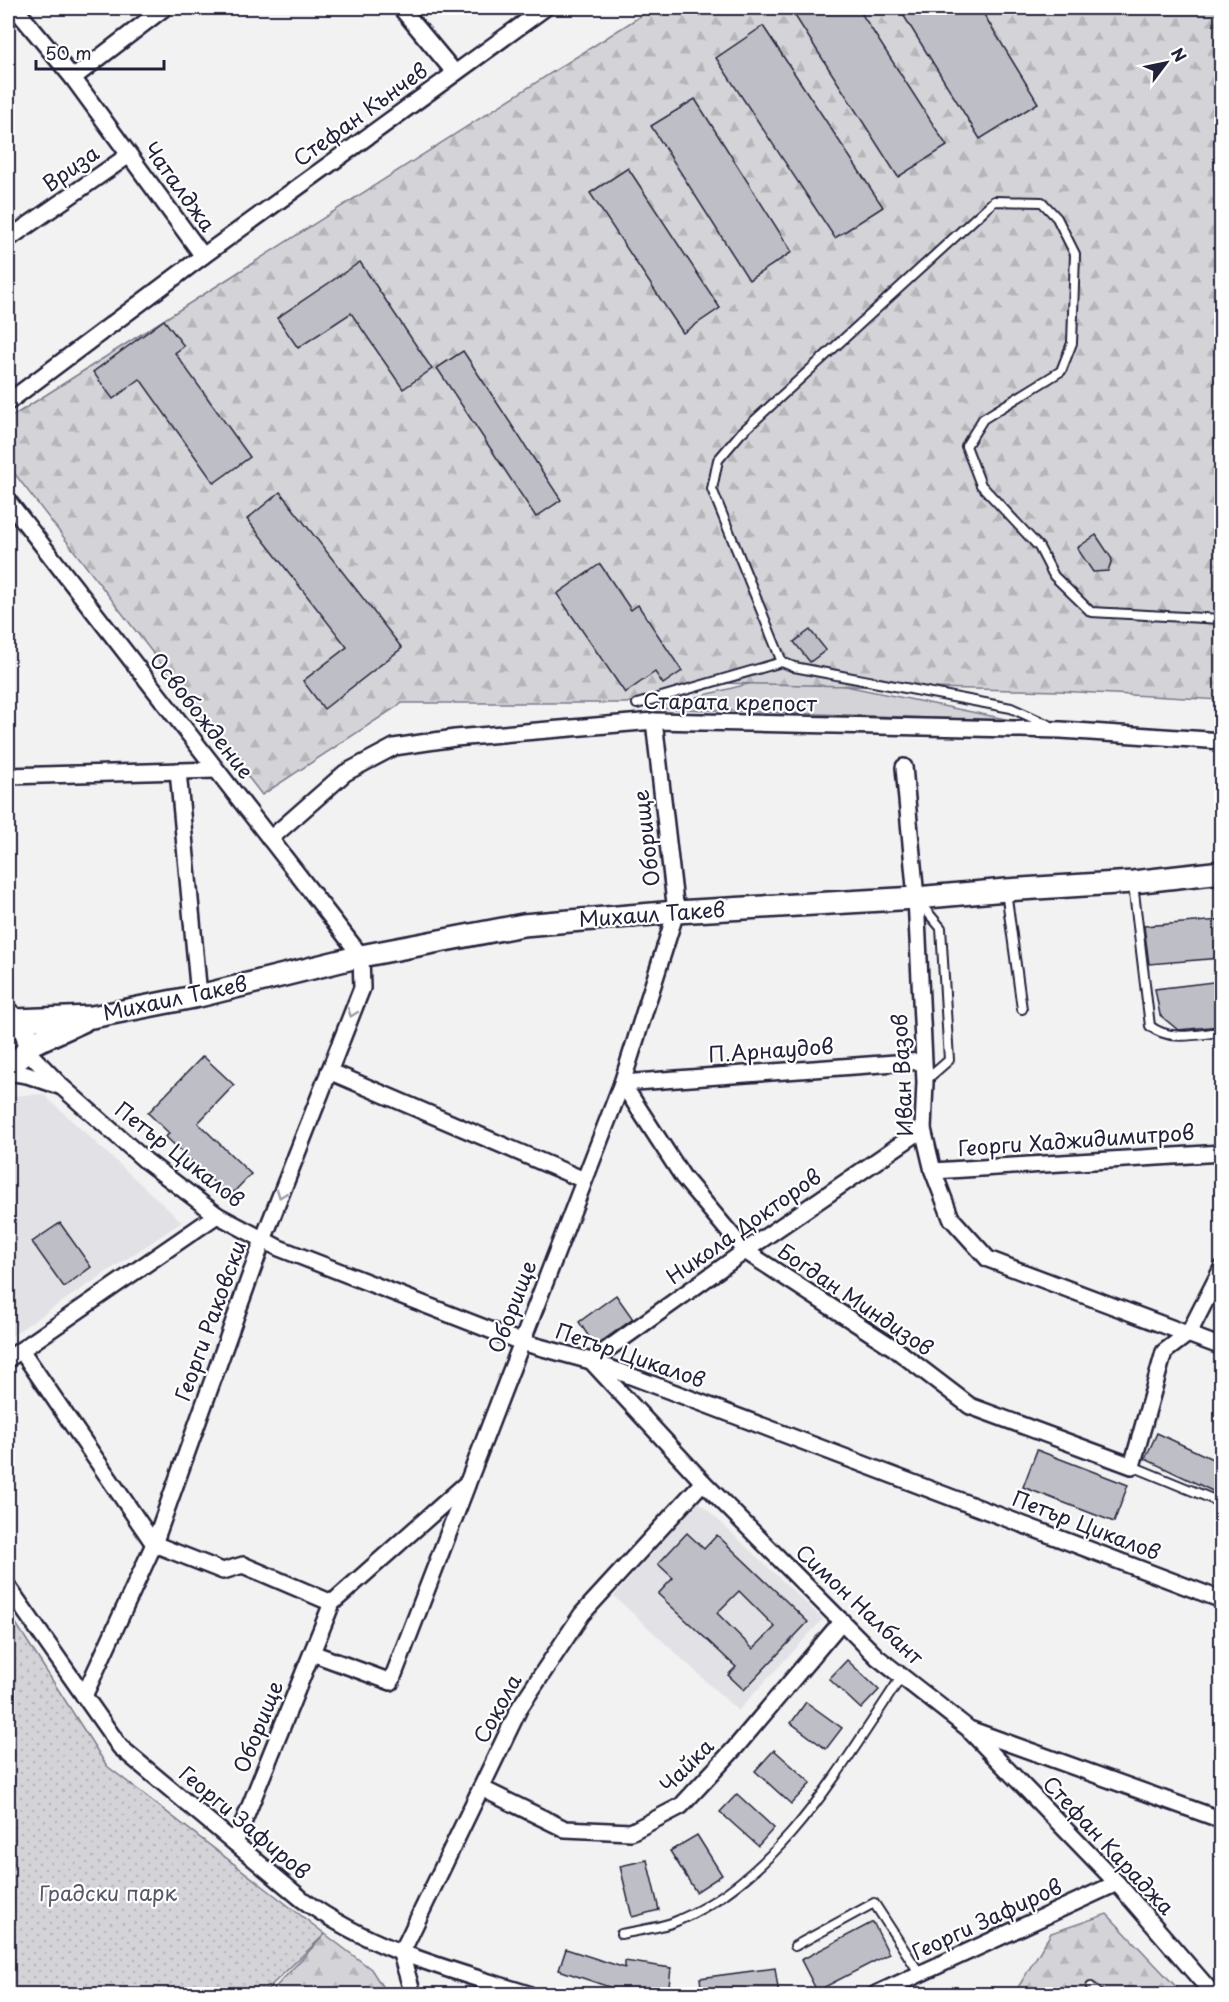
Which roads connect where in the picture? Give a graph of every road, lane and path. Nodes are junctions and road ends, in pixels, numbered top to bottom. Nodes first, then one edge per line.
1 (15, 8) edge
2 (164, 8) edge
3 (401, 8) edge
4 (544, 8) edge
5 (455, 72) junction
6 (73, 78) junction
7 (129, 155) junction
8 (8, 239) edge
9 (203, 256) junction
10 (8, 402) edge
11 (8, 501) edge
12 (1221, 619) edge
13 (782, 662) junction
14 (637, 704) dead end
15 (654, 721) junction
16 (1061, 730) junction
17 (1221, 741) edge
18 (904, 767) dead end
19 (216, 770) junction
20 (178, 771) junction
21 (8, 776) edge
22 (270, 839) junction
23 (1221, 872) edge
24 (1133, 882) junction
25 (1006, 890) junction
26 (916, 898) junction
27 (676, 912) junction
28 (361, 956) junction
29 (198, 996) junction
30 (1022, 1009) dead end
31 (11, 1017) edge
32 (92, 1017) junction
33 (1221, 1032) edge
34 (28, 1048) junction
35 (923, 1060) junction
36 (8, 1065) edge
37 (329, 1071) junction
38 (8, 1072) edge
39 (925, 1082) junction
40 (622, 1083) junction
41 (62, 1087) junction
42 (923, 1129) junction
43 (1221, 1154) edge
44 (933, 1171) junction
45 (584, 1180) junction
46 (217, 1215) junction
47 (263, 1240) junction
48 (745, 1251) junction
49 (1221, 1268) edge
50 (1189, 1333) junction
51 (521, 1342) junction
52 (1221, 1347) edge
53 (21, 1350) junction
54 (8, 1359) edge
55 (591, 1360) junction
56 (1132, 1466) junction
57 (468, 1482) junction
58 (703, 1482) junction
59 (1221, 1503) edge
60 (154, 1544) junction
61 (8, 1587) edge
62 (1221, 1600) edge
63 (332, 1603) junction
64 (842, 1621) junction
65 (312, 1653) junction
66 (902, 1676) junction
67 (84, 1696) junction
68 (969, 1729) junction
69 (481, 1788) junction
70 (1221, 1820) edge
71 (235, 1843) junction
72 (1117, 1883) junction
73 (621, 1934) dead end
74 (795, 1946) dead end
75 (401, 1954) junction
76 (920, 1974) junction
77 (1091, 1987) dead end
78 (412, 1995) edge
79 (528, 1995) edge
80 (876, 1995) edge
81 (1099, 1995) edge
82 (1213, 1995) edge

1 - 6 street, Чаталджа
2 - 6 street
3 - 5 street
4 - 5 street, Стефан Кънчев
5 - 9 street, Стефан Кънчев
6 - 7 street, Чаталджа
7 - 8 street, Вриза
7 - 9 street, Чаталджа
9 - 10 street, Чаталджа
11 - 19 street, Освобождение
12 - 13 lane
13 - 14 lane
13 - 16 lane
15 - 16 street, Старата крепост
15 - 22 street, Старата крепост
15 - 27 street, Оборище
16 - 17 street, Старата крепост
18 - 26 street, Иван Вазов
19 - 20 street
19 - 22 street, Освобождение
20 - 21 street
20 - 29 street
22 - 28 street, Освобождение
23 - 24 main road, Михаил Такев
24 - 25 main road, Михаил Такев
24 - 33 lane
25 - 26 main road, Михаил Такев
25 - 30 lane
26 - 27 main road, Михаил Такев
26 - 35 street, Иван Вазов
26 - 39 lane
27 - 28 main road, Михаил Такев
27 - 40 street, Оборище
28 - 29 main road, Михаил Такев
28 -> 37 street, Георги Раковски
29 - 32 main road, Михаил Такев
31 - 32 main road, Михаил Такев
31 - 34 main road
32 - 34 main road, Михаил Такев
34 - 36 main road, Михаил Такев
34 - 41 street, Петър Цикалов
35 - 39 street, Иван Вазов
35 - 40 street, П.Арнаудов
37 - 45 street
37 -> 47 street, Георги Раковски
38 - 41 street, Петър Цикалов
39 - 42 street, Иван Вазов
40 - 45 street, Оборище
40 - 48 street, Богдан Миндизов
41 - 46 street, Петър Цикалов
42 - 44 street, Иван Вазов
42 - 48 street, Никола Докторов
43 - 44 street, Георги Хаджидимитров
44 - 50 street, Иван Вазов
45 - 51 street, Оборище
46 - 47 street, Петър Цикалов
46 - 53 street
47 - 51 street, Петър Цикалов
47 - 60 street, Георги Раковски
48 - 55 street, Никола Докторов
48 - 56 street, Богдан Миндизов
49 - 50 street
50 - 52 street, Иван Вазов
50 - 56 street
51 - 55 street, Петър Цикалов
51 - 57 street, Оборище
53 - 54 street
53 - 60 street
55 - 58 street, Симон Налбант
55 - 62 street, Петър Цикалов
56 - 59 lane
57 - 63 street, Оборище
57 - 65 street
58 - 64 street, Симон Налбант
58 - 69 street, Сокола
60 - 63 street
60 - 67 street, Георги Раковски
61 - 67 street, Георги Зафиров
63 - 65 street, Оборище
64 - 66 street, Симон Налбант
64 - 69 street, Чайка
65 - 71 street, Оборище
66 - 68 street, Симон Налбант
66 - 73 lane
67 - 71 street, Георги Зафиров
68 - 70 street, Симон Налбант
68 - 72 street, Стефан Караджа
69 - 75 street, Сокола
71 - 75 street, Георги Зафиров
72 - 76 street, Георги Зафиров
72 - 82 street, Стефан Караджа
74 - 76 lane
75 - 78 street
75 - 79 street, Георги Зафиров
76 - 80 street, Георги Зафиров
77 - 81 lane

